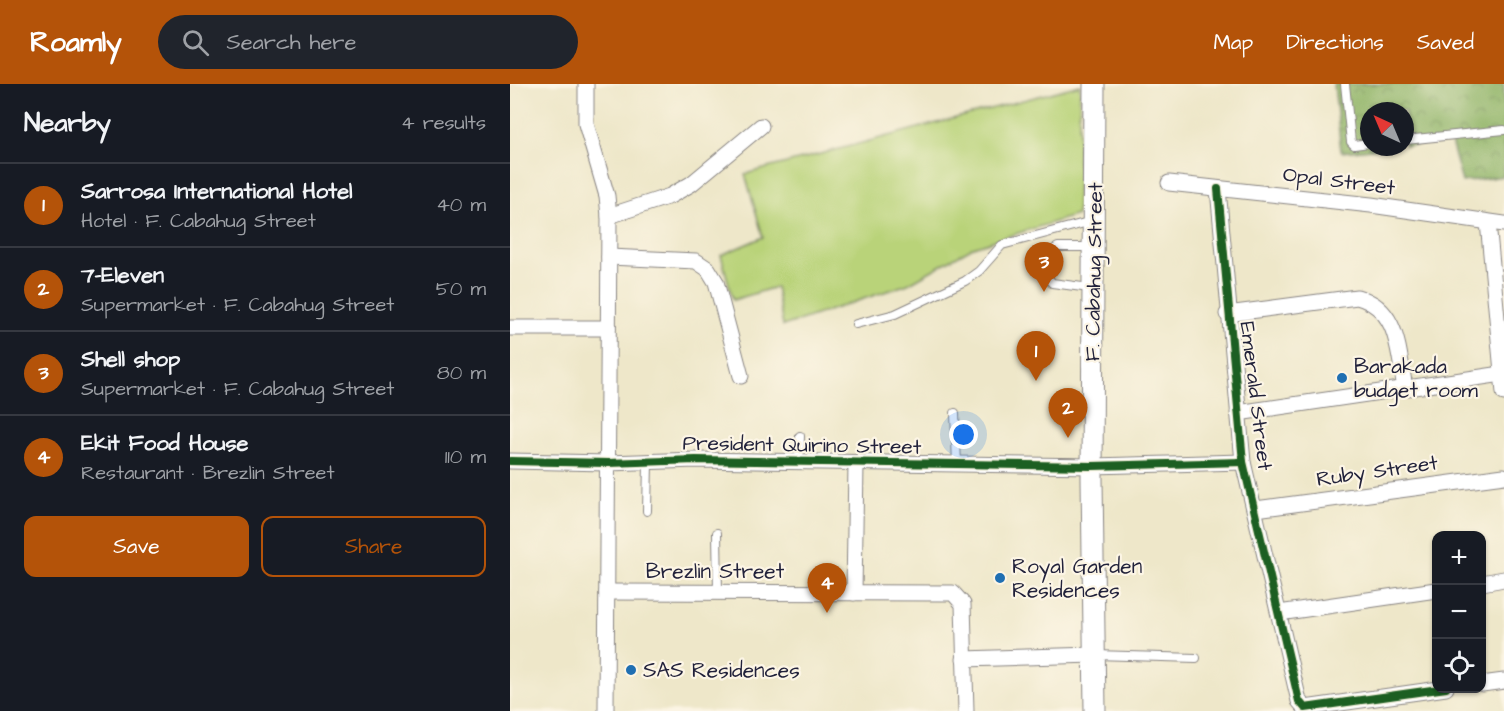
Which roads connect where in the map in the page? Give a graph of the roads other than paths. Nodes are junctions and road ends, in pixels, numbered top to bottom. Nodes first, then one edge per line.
1 (586, 84) edge
2 (1094, 84) edge
3 (1345, 84) edge
4 (761, 126) dead end
5 (1504, 130) edge
6 (1414, 139) edge
7 (1360, 144) edge
8 (1169, 183) dead end
9 (1218, 189) junction
10 (609, 216) junction
11 (1095, 220) junction
12 (1488, 222) junction
13 (1504, 224) edge
14 (1093, 247) junction
15 (1044, 255) dead end
16 (609, 257) junction
17 (1044, 272) dead end
18 (1093, 288) junction
19 (1227, 314) junction
20 (856, 324) dead end
21 (510, 328) edge
22 (608, 328) junction
23 (1502, 375) junction
24 (741, 376) dead end
25 (1405, 388) junction
26 (1504, 393) edge
27 (955, 413) dead end
28 (1238, 413) junction
29 (801, 436) dead end
30 (510, 461) edge
31 (648, 462) junction
32 (799, 462) junction
33 (1243, 462) junction
34 (608, 463) junction
35 (856, 464) junction
36 (957, 465) junction
37 (1093, 466) junction
38 (1504, 476) edge
39 (1256, 509) junction
40 (647, 512) dead end
41 (717, 533) dead end
42 (1504, 579) edge
43 (1486, 582) edge
44 (1432, 591) edge
45 (607, 592) junction
46 (718, 592) junction
47 (854, 593) junction
48 (1279, 613) junction
49 (1094, 656) junction
50 (1196, 658) dead end
51 (964, 659) junction
52 (1504, 681) edge
53 (1486, 683) edge
54 (1432, 690) edge
55 (606, 711) edge
56 (966, 711) edge
57 (1095, 711) edge

1 - 10 street
2 - 11 main road, F. Cabahug Street
3 - 7 lane
4 - 10 street
5 - 6 lane
8 - 9 street, Opal Street
9 - 12 street, Opal Street
9 - 19 street, Emerald Street
10 - 16 street
11 - 14 main road, F. Cabahug Street
11 - 20 lane
12 - 13 street, Opal Street
12 - 23 street
14 - 15 lane
14 - 18 main road, F. Cabahug Street
16 - 22 street
16 - 24 street
17 - 18 lane
18 - 37 main road, F. Cabahug Street
19 - 25 street
19 - 28 street, Emerald Street
21 - 22 street
22 - 34 street
23 - 25 street
23 - 26 street
25 - 28 street
27 - 36 lane
28 - 33 street, Emerald Street
29 - 32 lane
30 - 34 street, President Quirino Street
31 - 32 street, President Quirino Street
31 - 34 street, President Quirino Street
31 - 40 lane
32 - 35 street, President Quirino Street
33 - 37 street, President Quirino Street
33 - 39 street, Emerald Street
34 - 45 street
35 - 36 street, President Quirino Street
35 - 47 street
36 - 37 street, President Quirino Street
37 - 49 main road, F. Cabahug Street
38 - 39 street, Ruby Street
39 - 48 street, Emerald Street
41 - 46 lane
42 - 43 street
44 - 48 street
45 - 46 street, Brezlin Street
45 - 55 street
46 - 47 street, Brezlin Street
47 - 51 street, Brezlin Street
48 - 54 street, Emerald Street
49 - 50 lane
49 - 51 street
49 - 57 main road, F. Cabahug Street
51 - 56 street
52 - 53 street

